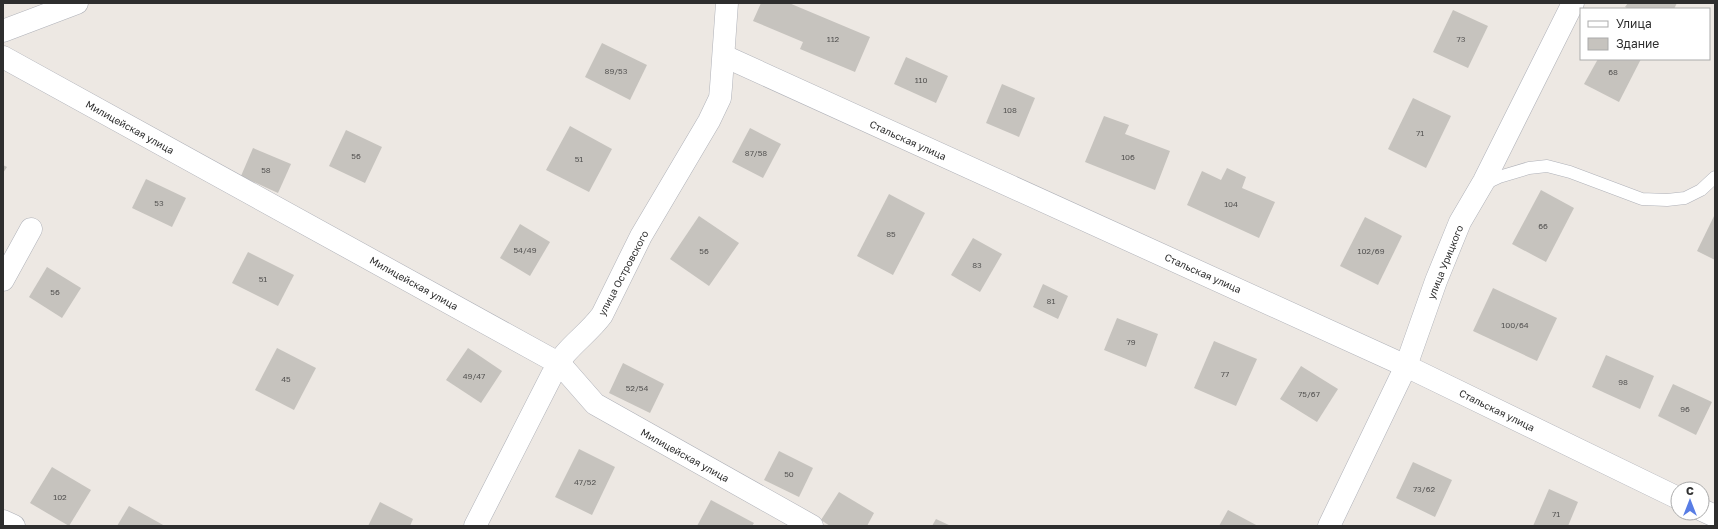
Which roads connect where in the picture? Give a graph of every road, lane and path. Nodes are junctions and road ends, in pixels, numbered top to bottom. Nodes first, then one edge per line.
1 (77, 3) edge
2 (726, 3) edge
3 (1573, 3) edge
4 (3, 31) edge
5 (724, 56) junction
6 (3, 57) edge
7 (1715, 177) edge
8 (1481, 185) junction
9 (31, 230) dead end
10 (3, 280) edge
11 (560, 364) junction
12 (1406, 366) junction
13 (1670, 494) edge
14 (3, 521) edge
15 (14, 526) edge
16 (475, 526) edge
17 (812, 526) edge
18 (1329, 526) edge

1 - 4 street
2 - 5 street, улица Островского
3 - 8 street, улица Урицкого
5 - 11 street, улица Островского
5 - 12 street, Стальская улица
6 - 11 street, Милицейская улица
7 - 8 lane
8 - 12 street, улица Урицкого
9 - 10 street
11 - 16 street, улица Островского
11 - 17 street, Милицейская улица
12 - 13 street, Стальская улица
12 - 18 street, улица Урицкого
14 - 15 street

